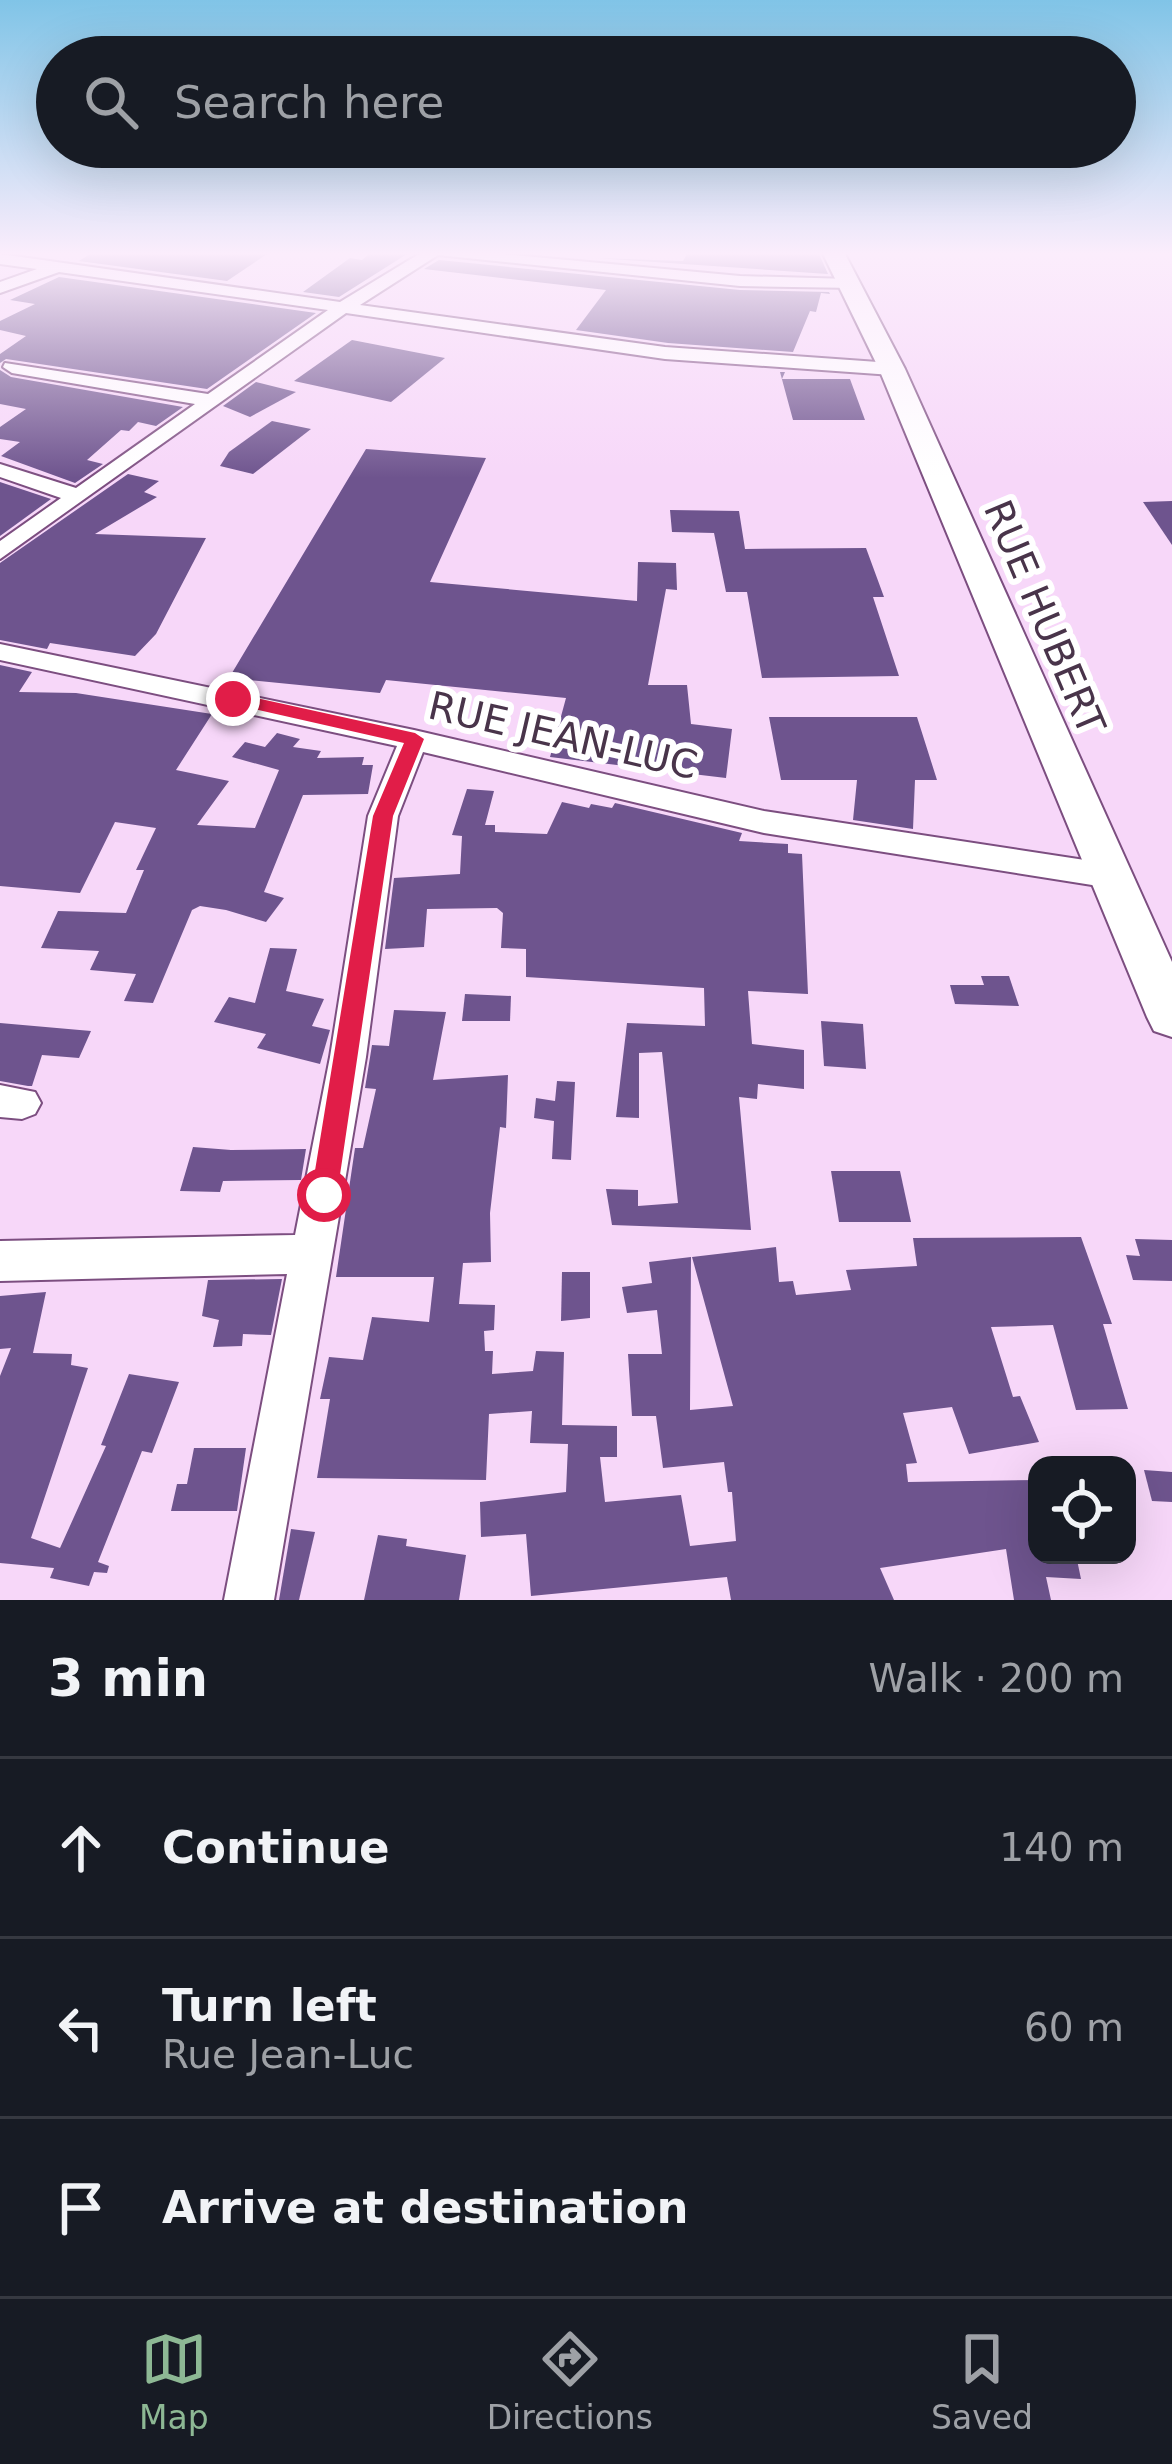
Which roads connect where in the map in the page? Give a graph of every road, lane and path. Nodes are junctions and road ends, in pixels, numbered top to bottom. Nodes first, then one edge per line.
1 (313, 329) edge
2 (489, 329) edge
3 (872, 329) edge
4 (12, 367) dead end
5 (892, 369) junction
6 (212, 401) junction
7 (0, 470) edge
8 (78, 496) junction
9 (0, 551) edge
10 (1, 654) edge
11 (415, 739) junction
12 (1111, 876) junction
13 (1172, 1017) edge
14 (313, 1254) junction
15 (0, 1261) edge
16 (249, 1600) edge

1 - 6 street
2 - 5 street
3 - 5 street, RUE HUBERT
4 - 6 street
5 - 12 street, RUE HUBERT
6 - 8 street
7 - 8 street
8 - 9 street
10 - 11 street, RUE JEAN-LUC
11 - 12 street, RUE JEAN-LUC
11 - 14 street
12 - 13 street, RUE HUBERT
14 - 15 street
14 - 16 street

